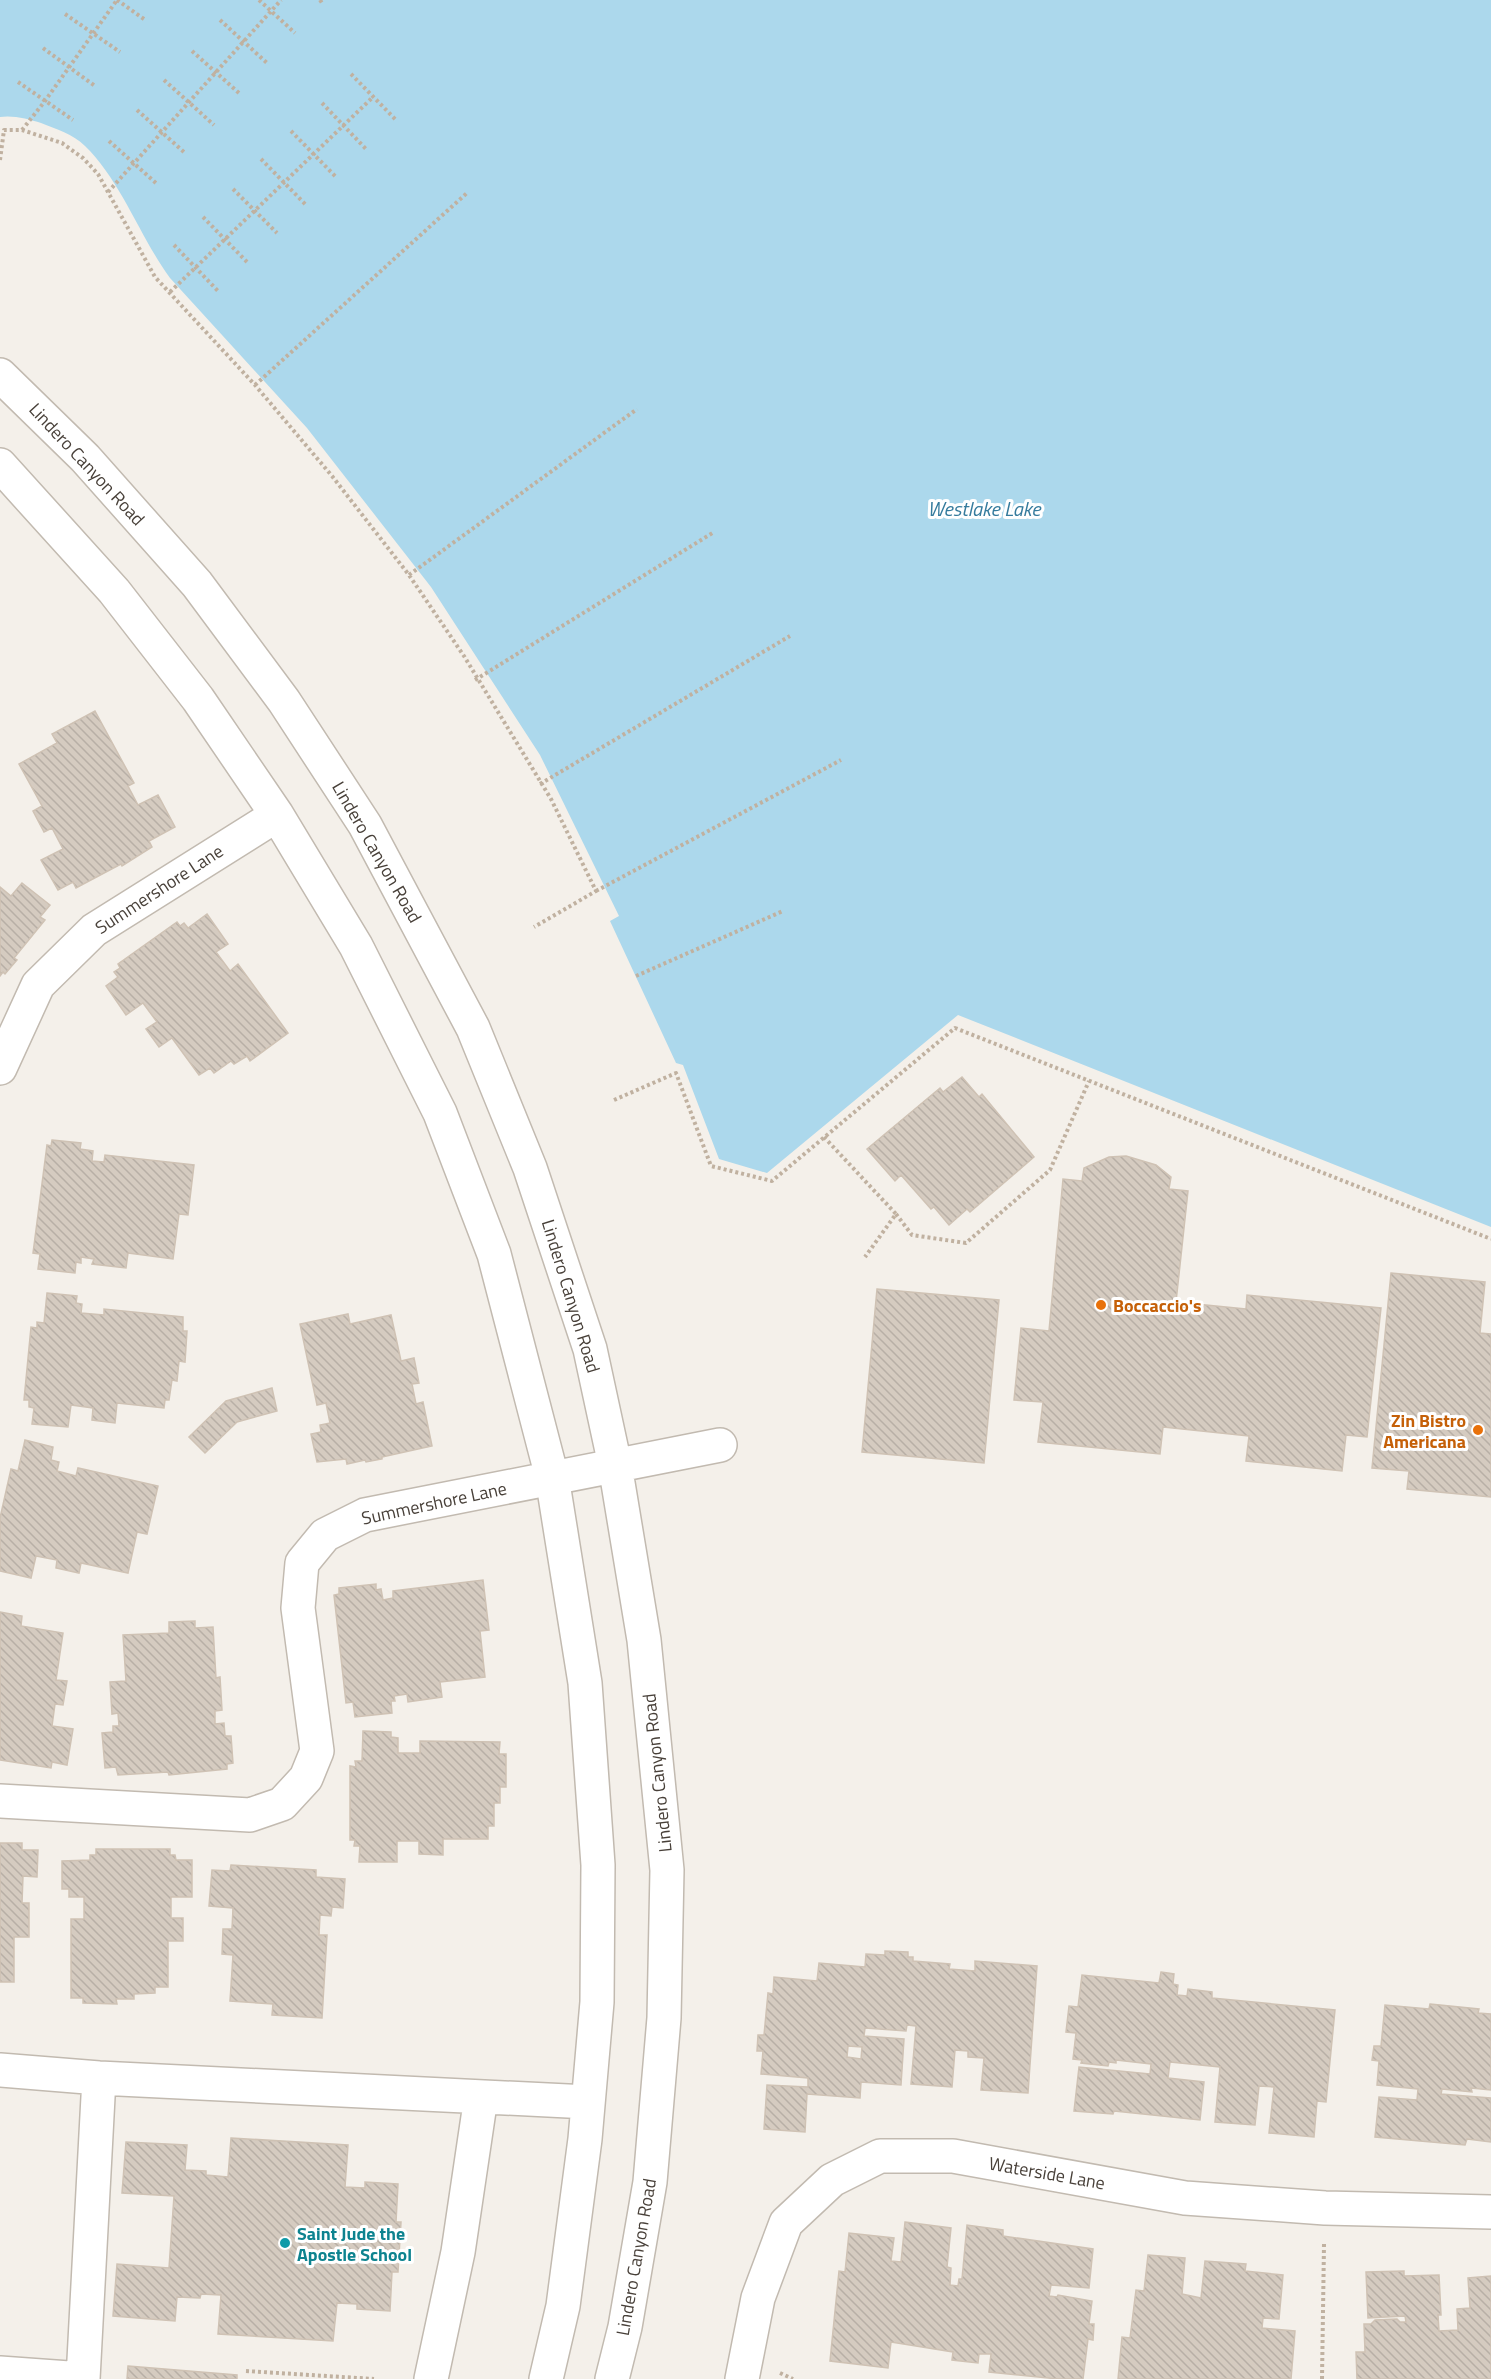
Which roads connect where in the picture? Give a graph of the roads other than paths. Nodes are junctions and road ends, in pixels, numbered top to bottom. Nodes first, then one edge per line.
1 (0, 375) edge
2 (0, 465) edge
3 (277, 815) junction
4 (0, 1068) edge
5 (720, 1444) dead end
6 (615, 1465) junction
7 (552, 1477) junction
8 (0, 1801) edge
9 (0, 2070) edge
10 (99, 2078) junction
11 (481, 2097) junction
12 (588, 2102) junction
13 (1491, 2212) edge
14 (0, 2373) edge
15 (83, 2379) edge
16 (431, 2379) edge
17 (546, 2379) edge
18 (612, 2379) edge
19 (742, 2379) edge

1 - 6 street, Lindero Canyon Road
2 - 3 street
3 - 4 street, Summershore Lane
3 - 7 street
5 - 6 street, Summershore Lane
6 - 7 street, Summershore Lane
6 - 18 street, Lindero Canyon Road
7 - 8 street, Summershore Lane
7 - 12 street
9 - 10 street
10 - 11 street
10 - 15 street
11 - 12 street
11 - 16 street
12 - 17 street
13 - 19 street, Waterside Lane
14 - 15 street

